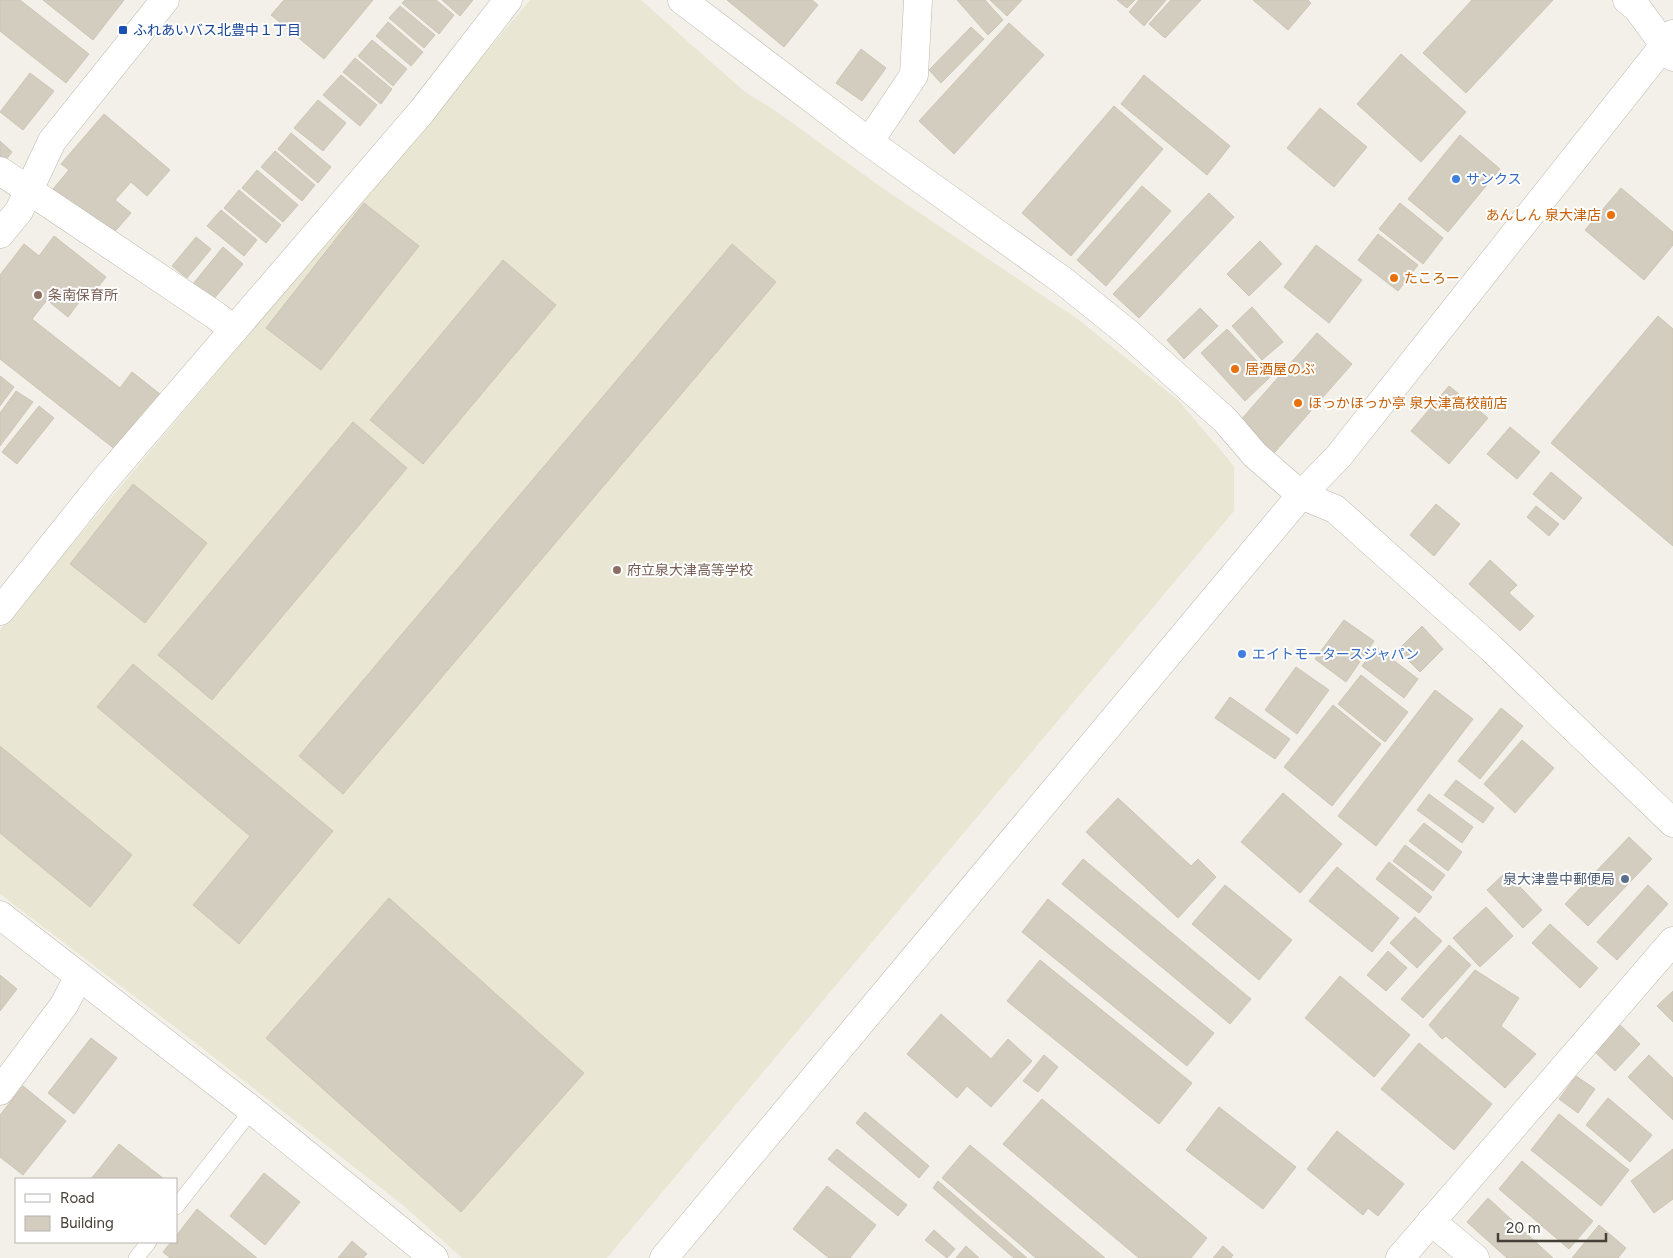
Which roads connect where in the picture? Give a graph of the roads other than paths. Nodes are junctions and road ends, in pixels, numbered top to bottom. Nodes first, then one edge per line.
1 (165, 0) edge
2 (508, 0) edge
3 (682, 0) edge
4 (918, 0) edge
5 (1627, 0) edge
6 (1670, 45) edge
7 (869, 142) junction
8 (0, 171) edge
9 (29, 192) junction
10 (0, 234) edge
11 (234, 330) junction
12 (1301, 495) junction
13 (0, 611) edge
14 (1673, 823) edge
15 (0, 915) edge
16 (1673, 941) edge
17 (80, 976) junction
18 (0, 1091) edge
19 (252, 1110) junction
20 (178, 1204) edge
21 (1431, 1221) junction
22 (148, 1243) edge
23 (136, 1258) edge
24 (434, 1258) edge
25 (664, 1258) edge
26 (1400, 1258) edge
27 (1475, 1258) edge

1 - 9 street
2 - 11 street
3 - 7 street
4 - 7 street
5 - 6 street
6 - 12 street
7 - 12 street
8 - 9 street
9 - 10 street
9 - 11 street
11 - 13 street
12 - 14 street
12 - 25 street
15 - 17 street
16 - 21 street
17 - 18 street
17 - 19 street
19 - 20 lane
19 - 24 street
21 - 26 street
21 - 27 street
22 - 23 lane

